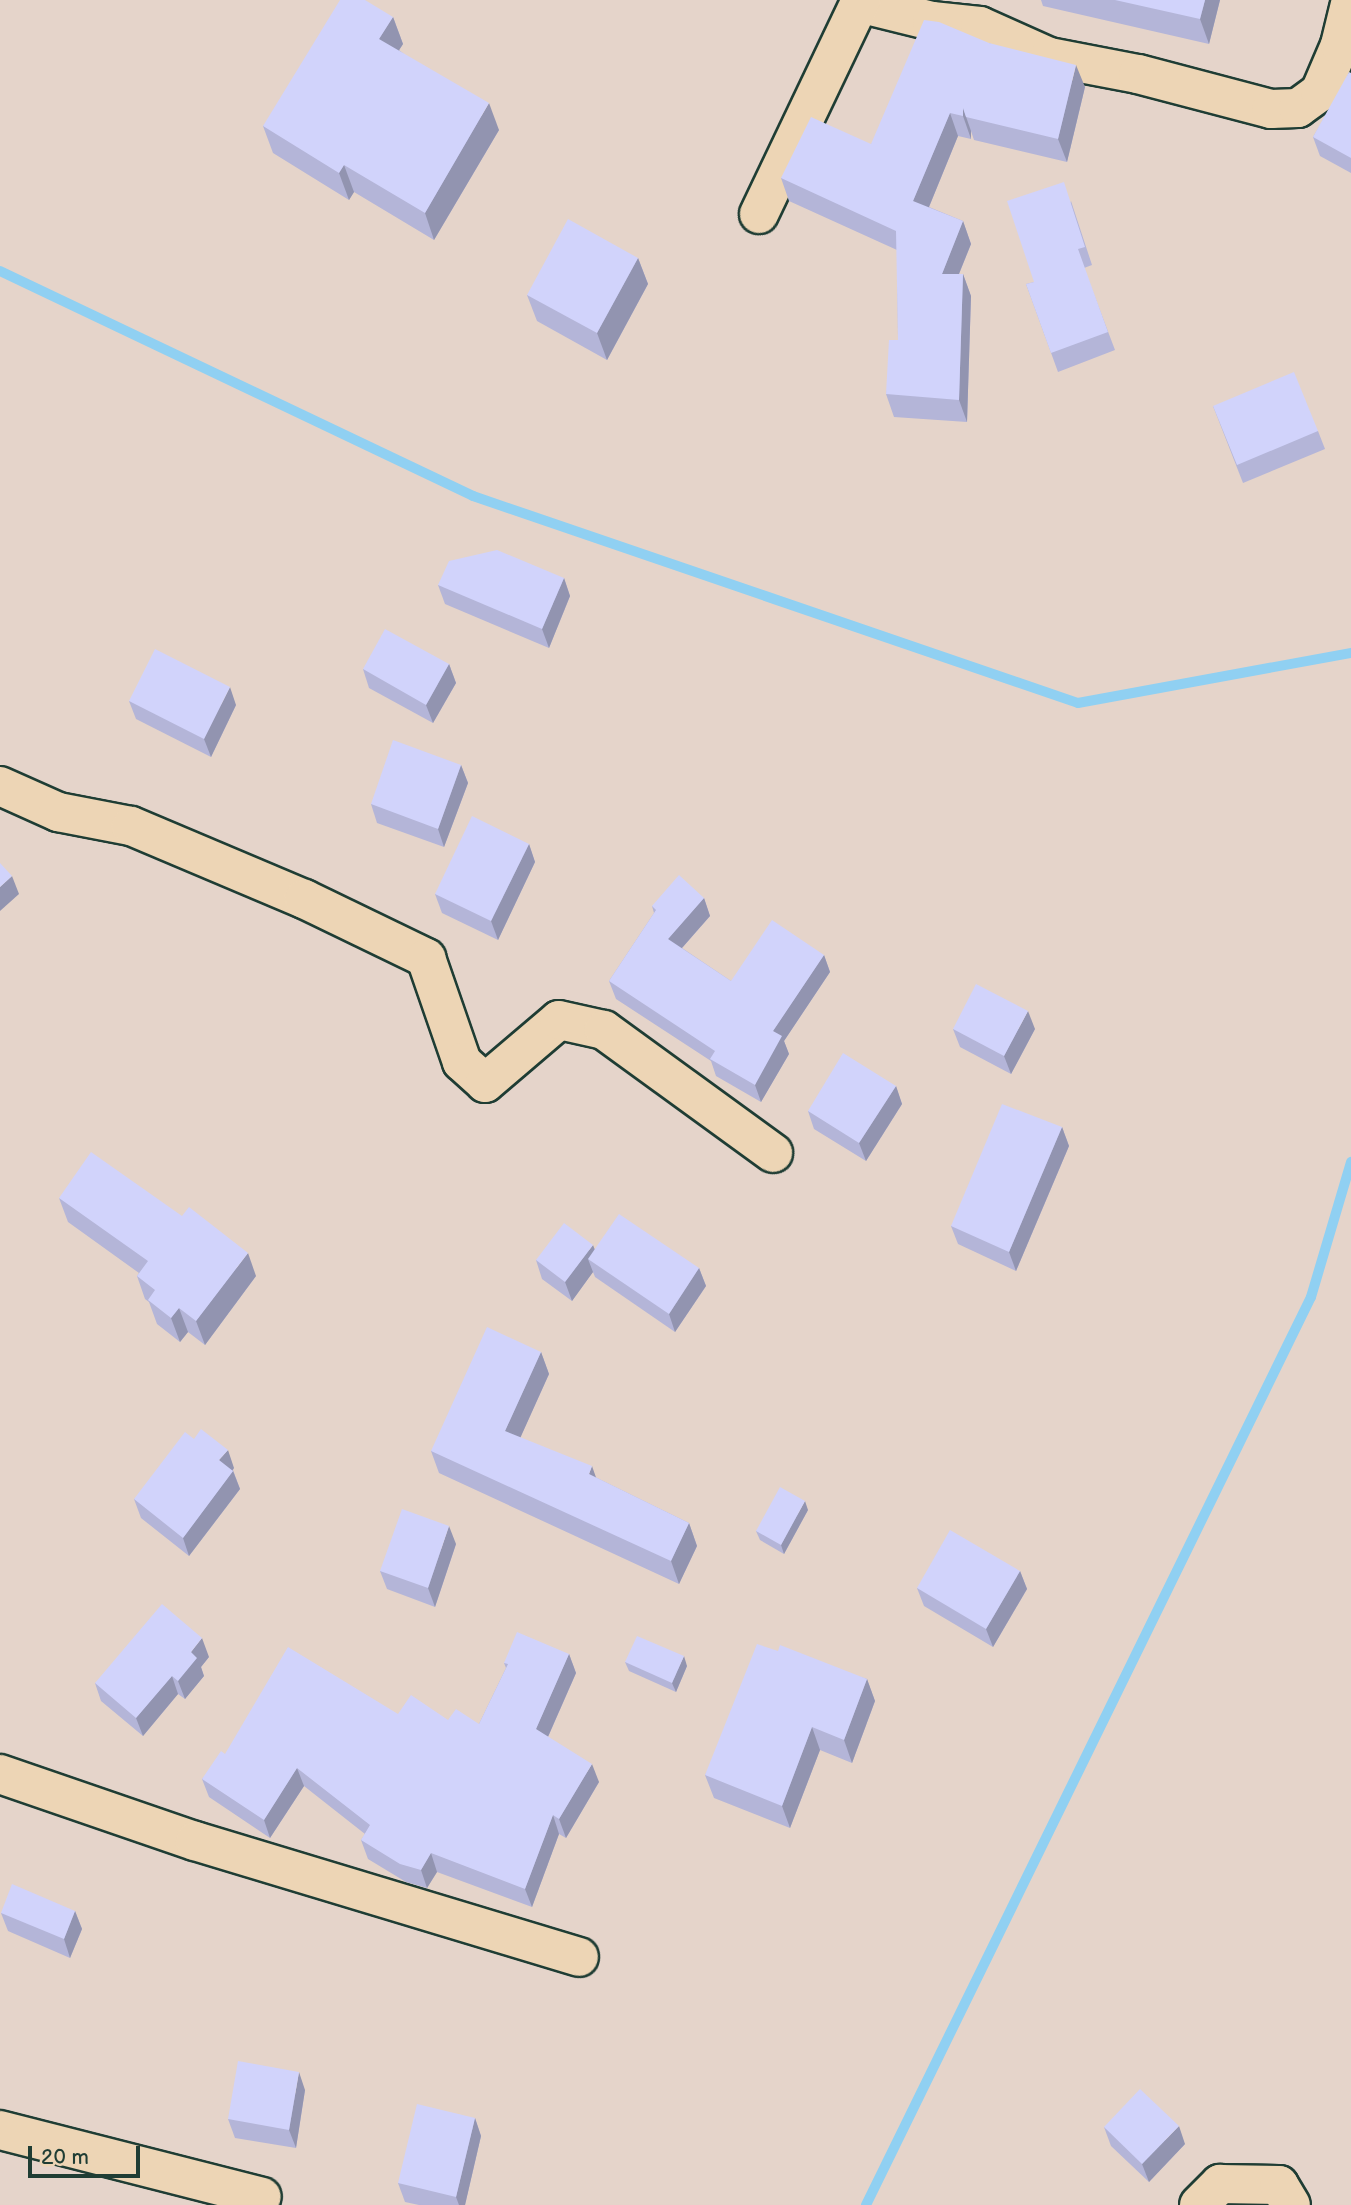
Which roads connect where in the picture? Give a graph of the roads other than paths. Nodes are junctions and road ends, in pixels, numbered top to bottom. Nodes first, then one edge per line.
1 (1350, 0) edge
2 (860, 2) edge
3 (1345, 47) edge
4 (759, 214) dead end
5 (0, 786) edge
6 (773, 1153) dead end
7 (0, 1774) edge
8 (579, 1957) dead end
9 (0, 2130) edge
10 (262, 2197) dead end
11 (1199, 2205) edge
12 (1291, 2205) edge

1 - 3 street
2 - 3 street
2 - 4 street
5 - 6 street
7 - 8 street
9 - 10 street
11 - 12 street

